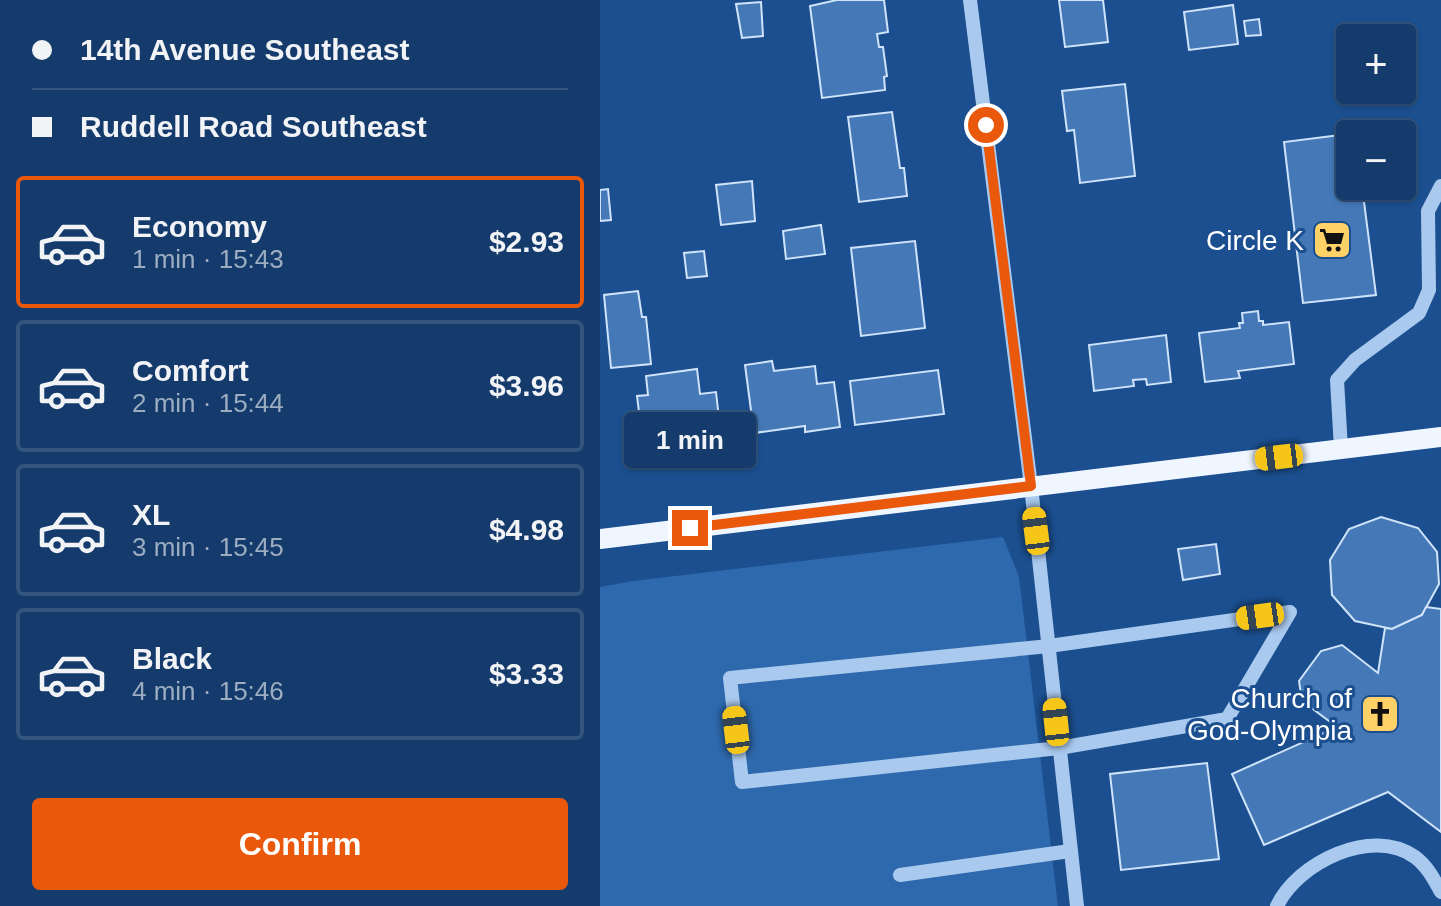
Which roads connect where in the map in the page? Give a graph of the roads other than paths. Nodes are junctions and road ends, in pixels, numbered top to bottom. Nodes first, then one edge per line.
1 (970, 0) edge
2 (1441, 186) edge
3 (1441, 437) edge
4 (1341, 449) junction
5 (1031, 486) junction
6 (600, 539) edge
7 (1049, 646) junction
8 (1059, 748) junction
9 (1070, 851) junction
10 (900, 875) dead end
11 (1441, 892) edge
12 (1077, 906) edge
13 (1277, 906) edge

1 - 5 street
2 - 4 street
3 - 4 main road
4 - 5 main road
5 - 6 main road
5 - 7 street
7 - 8 street
7 - 8 street
7 - 8 street
8 - 9 street
9 - 10 street
9 - 12 street
11 - 13 street

